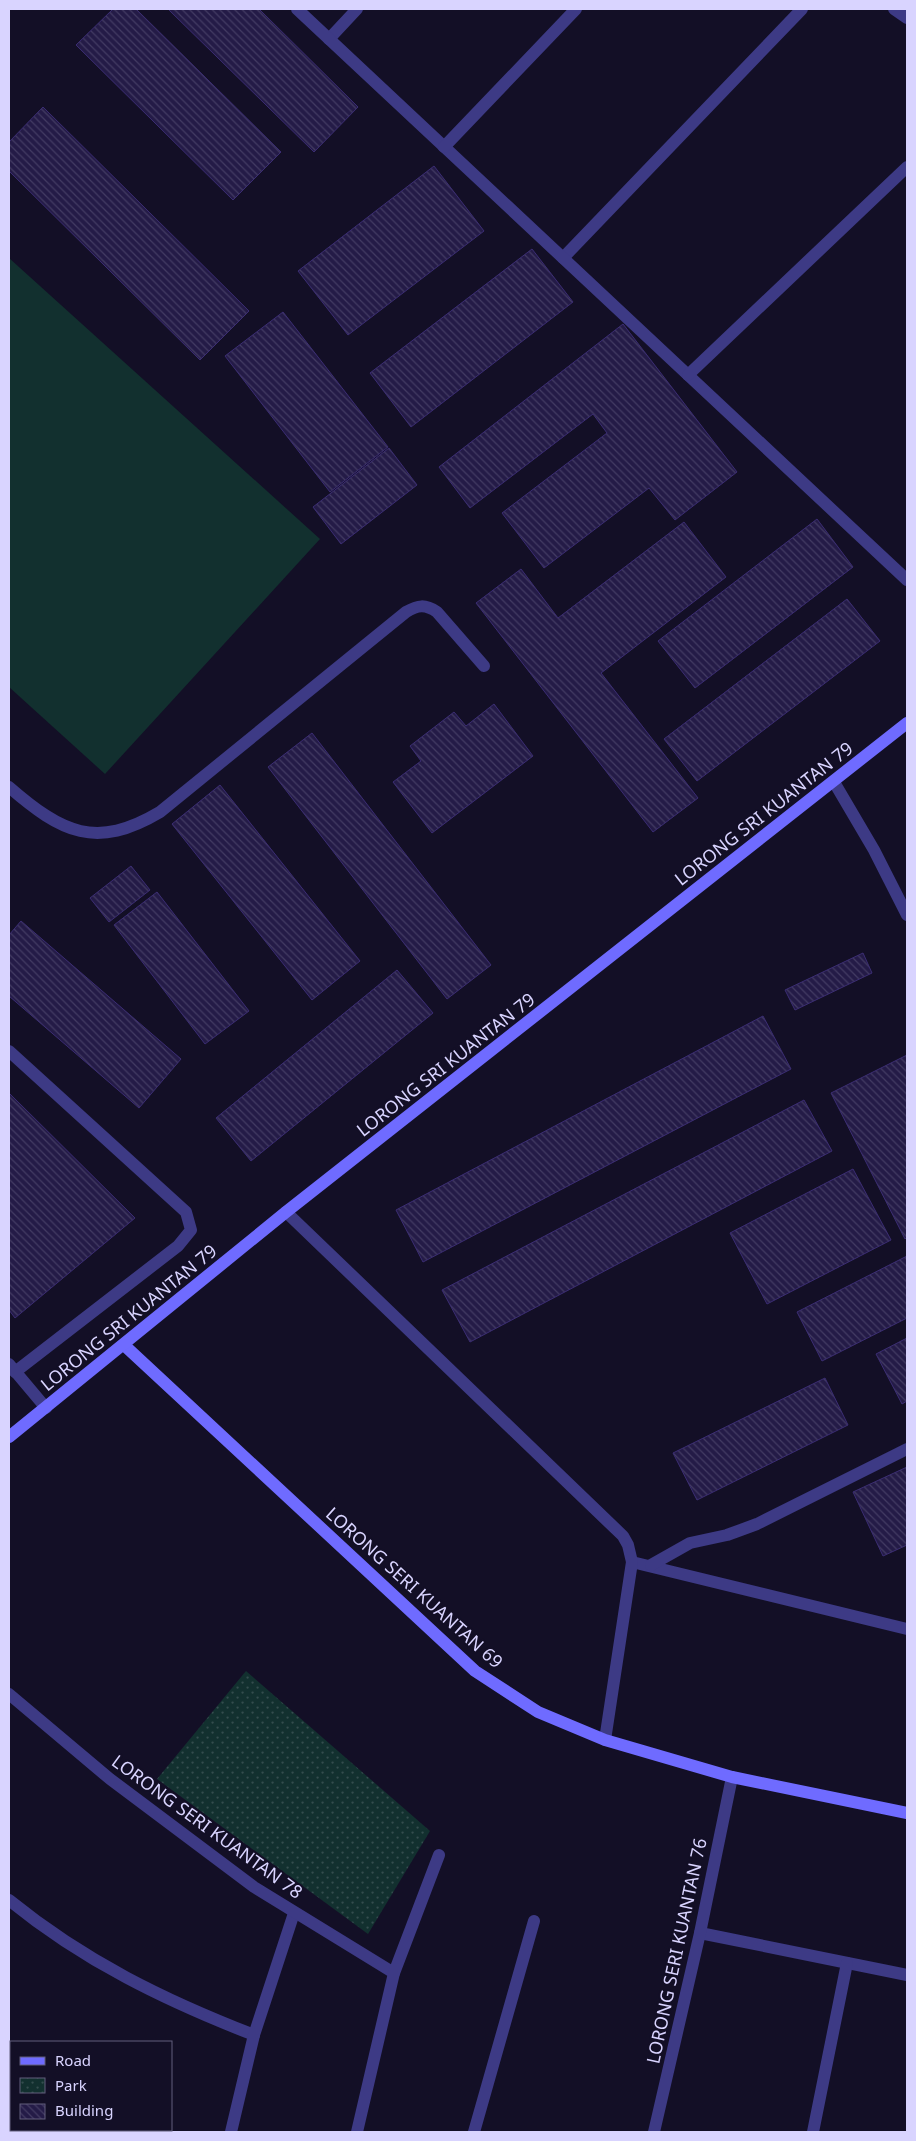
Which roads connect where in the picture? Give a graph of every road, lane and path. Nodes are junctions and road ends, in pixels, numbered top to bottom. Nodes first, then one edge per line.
1 (297, 9) edge
2 (356, 9) edge
3 (576, 9) edge
4 (802, 9) edge
5 (894, 9) edge
6 (907, 18) edge
7 (329, 39) junction
8 (444, 147) junction
9 (907, 167) edge
10 (563, 258) junction
11 (688, 375) junction
12 (907, 580) edge
13 (484, 666) dead end
14 (907, 723) edge
15 (834, 782) junction
16 (9, 787) edge
17 (907, 915) edge
18 (9, 1051) edge
19 (286, 1212) junction
20 (124, 1345) junction
21 (11, 1371) edge
22 (46, 1408) junction
23 (9, 1437) edge
24 (907, 1449) edge
25 (632, 1562) junction
26 (652, 1565) junction
27 (907, 1629) edge
28 (9, 1694) edge
29 (605, 1740) junction
30 (732, 1777) junction
31 (907, 1812) edge
32 (439, 1855) dead end
33 (9, 1900) edge
34 (294, 1913) junction
35 (534, 1921) dead end
36 (700, 1933) junction
37 (847, 1963) junction
38 (394, 1973) junction
39 (907, 1975) edge
40 (254, 2035) junction
41 (232, 2132) edge
42 (357, 2132) edge
43 (474, 2132) edge
44 (654, 2132) edge
45 (814, 2132) edge

1 - 7 street
2 - 7 street
3 - 8 street
4 - 10 street
5 - 6 street
7 - 8 street
8 - 10 street
9 - 11 street
10 - 11 street
11 - 12 street
13 - 16 street
14 - 15 street, LORONG SRI KUANTAN 79
15 - 17 street
15 - 19 street, LORONG SRI KUANTAN 79
18 - 21 street
19 - 20 street, LORONG SRI KUANTAN 79
19 - 25 street
20 - 22 street, LORONG SRI KUANTAN 79
20 - 29 street, LORONG SERI KUANTAN 69
21 - 22 street
22 - 23 street, LORONG SRI KUANTAN 79
24 - 26 street
25 - 26 street
25 - 29 street
26 - 27 street
28 - 34 street, LORONG SERI KUANTAN 78
29 - 30 street, LORONG SERI KUANTAN 69
30 - 31 street, LORONG SERI KUANTAN 69
30 - 36 street, LORONG SERI KUANTAN 76
32 - 38 street
33 - 40 street
34 - 38 street, LORONG SERI KUANTAN 78
34 - 40 street
35 - 43 street
36 - 37 street
36 - 44 street, LORONG SERI KUANTAN 76
37 - 39 street
37 - 45 street
38 - 42 street
40 - 41 street

